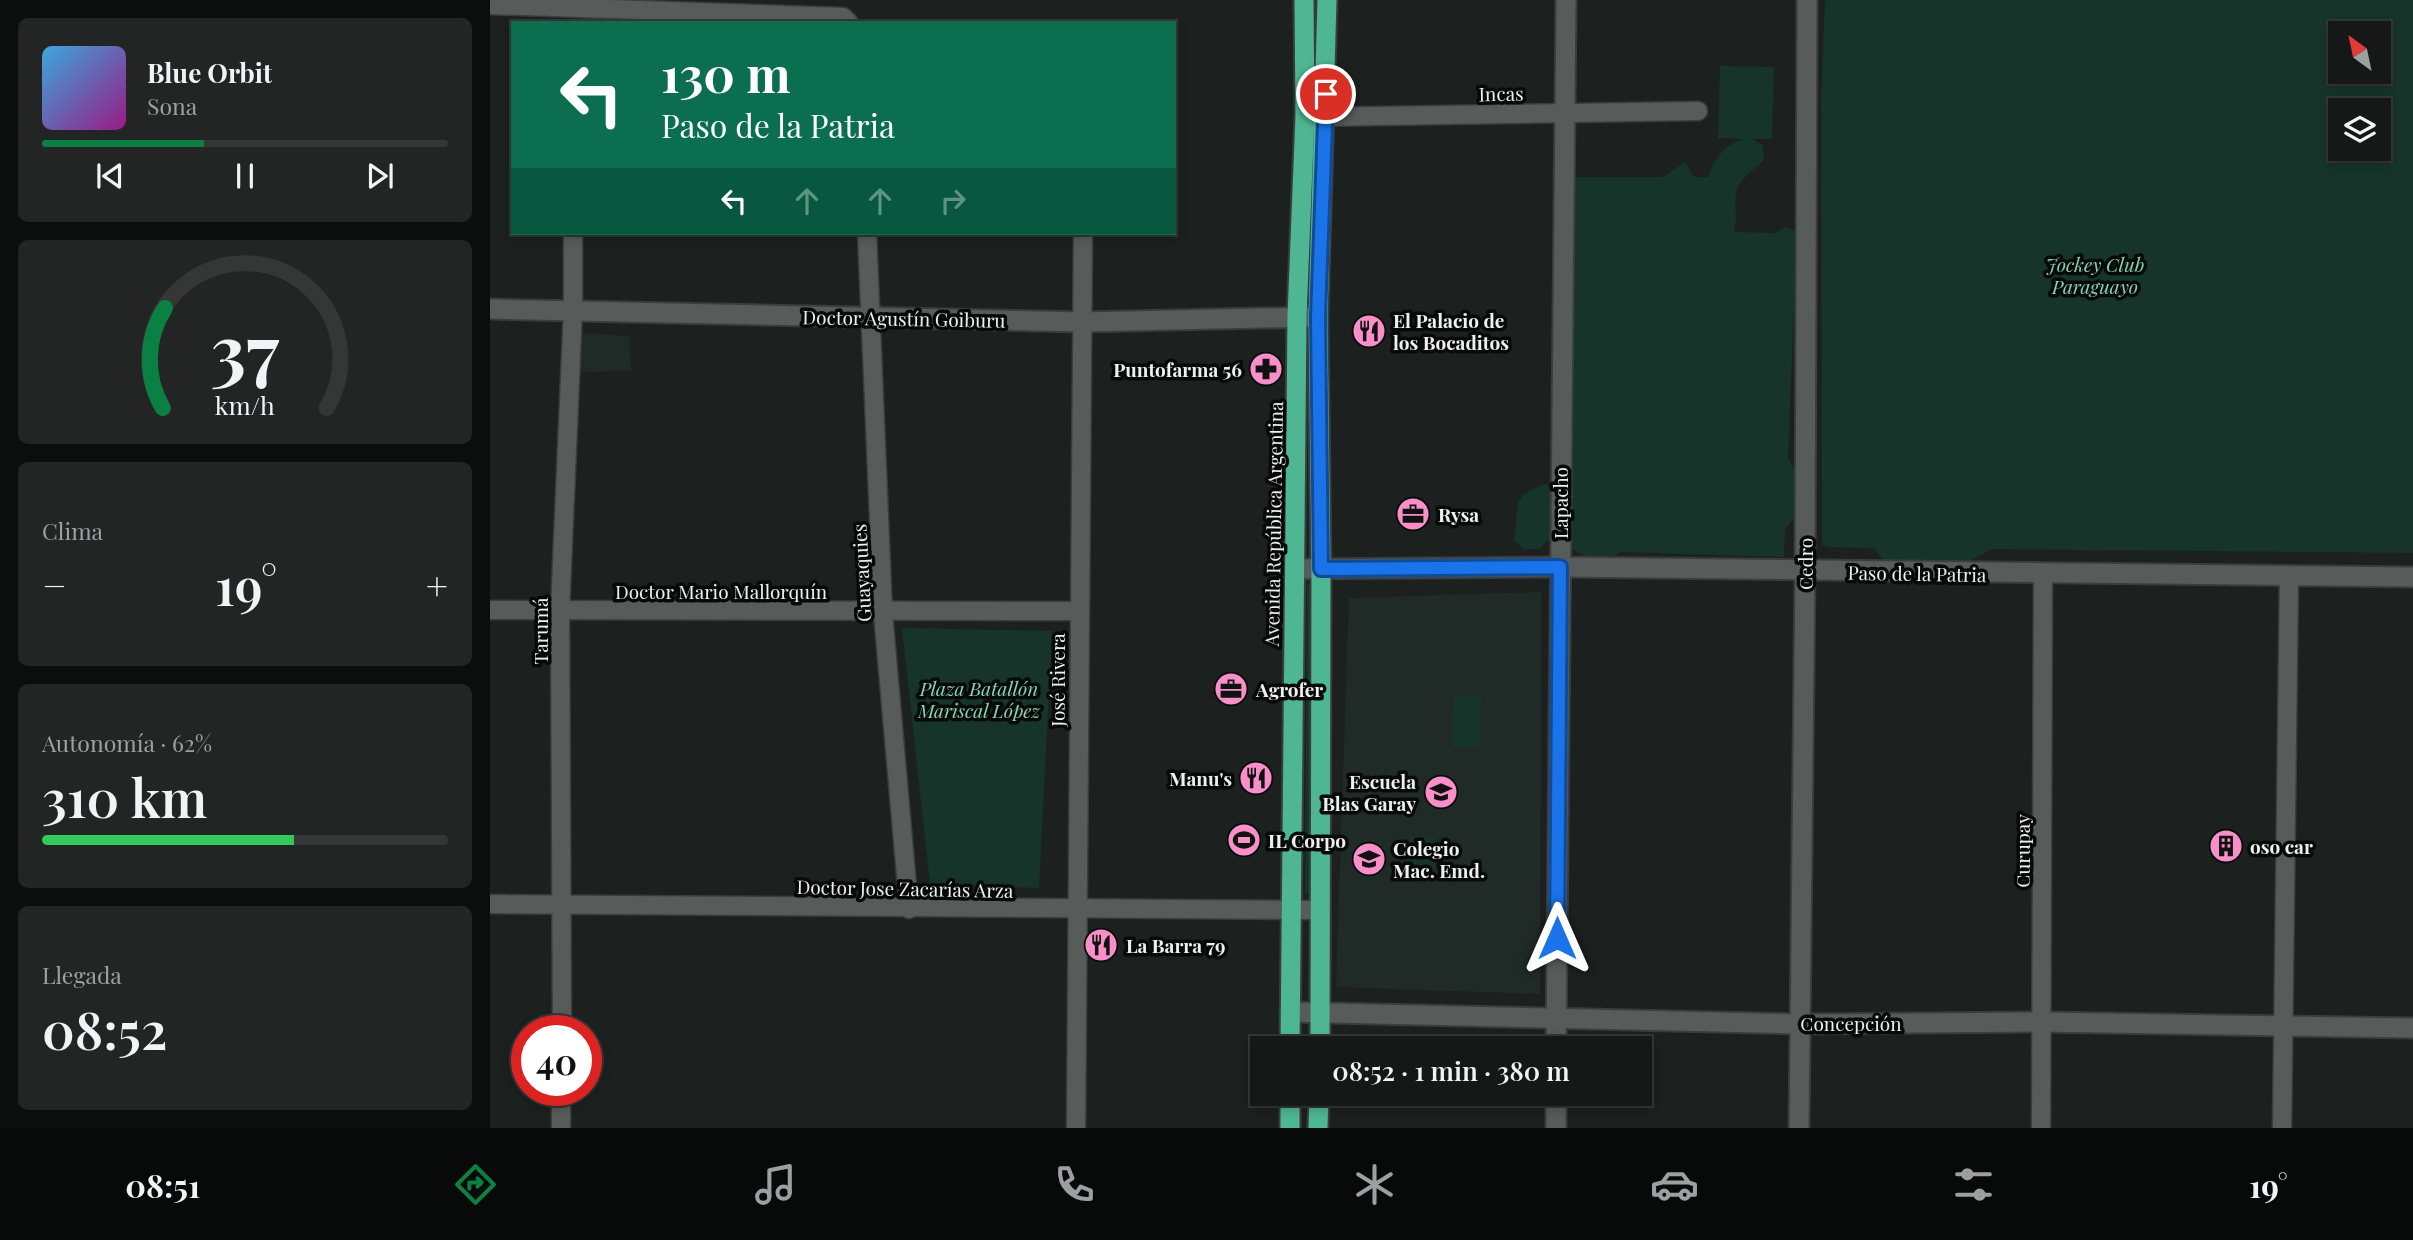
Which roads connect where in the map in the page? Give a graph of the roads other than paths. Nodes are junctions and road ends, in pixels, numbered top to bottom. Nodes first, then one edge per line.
1 (1304, 0) edge
2 (1327, 0) edge
3 (1566, 0) edge
4 (1807, 0) edge
5 (490, 5) edge
6 (572, 9) edge
7 (846, 20) edge
8 (1698, 111) dead end
9 (1566, 112) junction
10 (1305, 116) junction
11 (1325, 118) junction
12 (573, 235) edge
13 (867, 235) edge
14 (1083, 235) edge
15 (490, 309) edge
16 (573, 309) junction
17 (1297, 316) junction
18 (870, 317) junction
19 (1318, 317) junction
20 (1083, 322) junction
21 (1560, 567) junction
22 (1295, 569) junction
23 (1321, 569) junction
24 (1805, 572) junction
25 (2043, 574) junction
26 (2289, 576) junction
27 (2413, 578) edge
28 (490, 610) edge
29 (560, 611) junction
30 (1078, 611) junction
31 (883, 613) junction
32 (490, 904) edge
33 (562, 906) junction
34 (909, 909) junction
35 (1319, 910) junction
36 (1080, 911) junction
37 (1291, 911) junction
38 (1290, 1012) junction
39 (1320, 1014) junction
40 (562, 1015) edge
41 (1557, 1017) junction
42 (2043, 1022) junction
43 (1799, 1024) junction
44 (2283, 1026) junction
45 (2413, 1028) edge
46 (1290, 1036) edge
47 (1320, 1036) edge
48 (1556, 1036) edge
49 (561, 1106) edge
50 (1290, 1106) edge
51 (1319, 1106) edge
52 (1556, 1106) edge
53 (561, 1128) edge
54 (1076, 1128) edge
55 (1290, 1128) edge
56 (1318, 1128) edge
57 (1556, 1128) edge
58 (1799, 1128) edge
59 (2041, 1128) edge
60 (2282, 1128) edge

1 - 10 highway, Avenida República Argentina
2 - 11 highway
3 - 9 street, Lapacho
4 - 24 street, Cedro
5 - 6 street
6 - 7 street
8 - 9 street, Incas
9 - 11 street, Incas
9 - 21 street, Lapacho
10 - 11 street, Incas
10 - 17 highway, Avenida República Argentina
11 - 19 highway
12 - 16 street, Tarumá
13 - 18 street, Guayaquies
14 - 20 street, José Rivera
15 - 16 street, Doctor Agustín Goiburu
16 - 18 street, Doctor Agustín Goiburu
16 - 29 street, Tarumá
17 - 19 street, Doctor Agustín Goiburu
17 - 20 street, Doctor Agustín Goiburu
17 - 22 highway, Avenida República Argentina
18 - 20 street, Doctor Agustín Goiburu
18 - 31 street, Guayaquies
19 - 23 highway
20 - 30 street, José Rivera
21 - 23 street, Paso de la Patria
21 - 24 street, Paso de la Patria
21 - 41 street, Lapacho
22 - 23 street, Paso de la Patria
22 - 37 highway, Avenida República Argentina
23 - 35 highway
24 - 25 street, Paso de la Patria
24 - 43 street, Cedro
25 - 26 street, Paso de la Patria
25 - 42 street, Curupay
26 - 27 street, Paso de la Patria
26 - 44 street
28 - 29 street, Doctor Mario Mallorquín
29 - 31 street, Doctor Mario Mallorquín
29 - 33 street, Tarumá
30 - 31 street, Doctor Mario Mallorquín
30 - 36 street, José Rivera
31 - 34 street, Guayaquies
32 - 33 street, Doctor Jose Zacarías Arza
33 - 34 street, Doctor Jose Zacarías Arza
33 - 40 street, Tarumá
34 - 36 street, Doctor Jose Zacarías Arza
35 - 37 street, Doctor Jose Zacarías Arza
35 - 39 highway
36 - 37 street, Doctor Jose Zacarías Arza
36 - 54 street, José Rivera
37 - 38 highway, Avenida República Argentina
38 - 39 street, Concepción
38 - 46 highway, Avenida República Argentina
39 - 41 street, Concepción
39 - 47 highway
41 - 43 street, Concepción
41 - 48 street, Lapacho
42 - 43 street, Concepción
42 - 44 street, Concepción
42 - 59 street, Curupay
43 - 58 street, Cedro
44 - 45 street, Concepción
44 - 60 street
49 - 53 street
50 - 55 highway
51 - 56 highway
52 - 57 street

